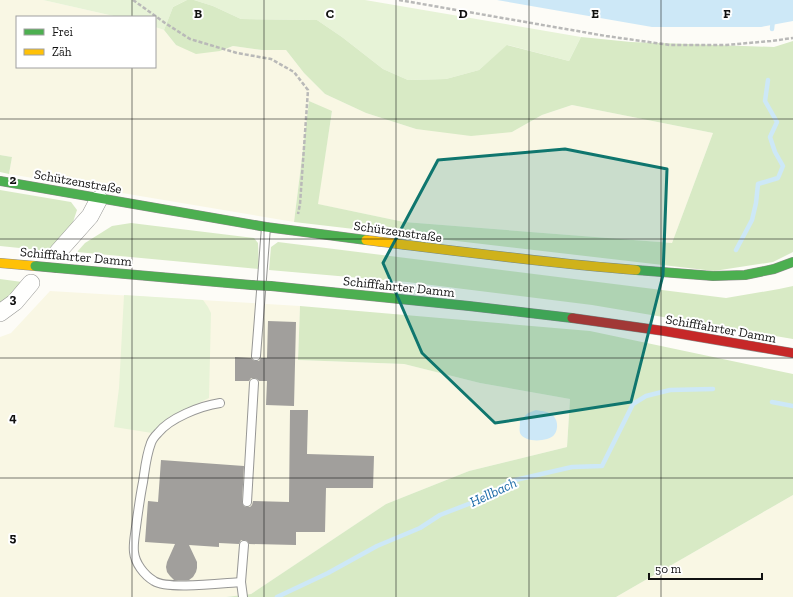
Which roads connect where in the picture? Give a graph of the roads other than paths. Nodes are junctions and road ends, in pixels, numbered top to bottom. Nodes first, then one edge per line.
1 (0, 181) edge
2 (100, 198) junction
3 (266, 226) junction
4 (58, 260) junction
5 (793, 262) edge
6 (0, 263) edge
7 (32, 283) dead end
8 (0, 314) edge
9 (793, 353) edge
10 (256, 356) dead end
11 (254, 383) dead end
12 (220, 403) dead end
13 (247, 502) dead end
14 (244, 546) dead end
15 (241, 582) junction
16 (243, 597) edge

1 - 2 street, Schützenstraße
2 - 3 street, Schützenstraße
2 - 4 street
3 - 5 street, Schützenstraße
3 - 10 lane
4 - 6 street, Schifffahrter Damm, bridge
4 - 9 street, Schifffahrter Damm, bridge
7 - 8 street
11 - 13 lane
12 - 15 lane
14 - 15 lane
15 - 16 lane

